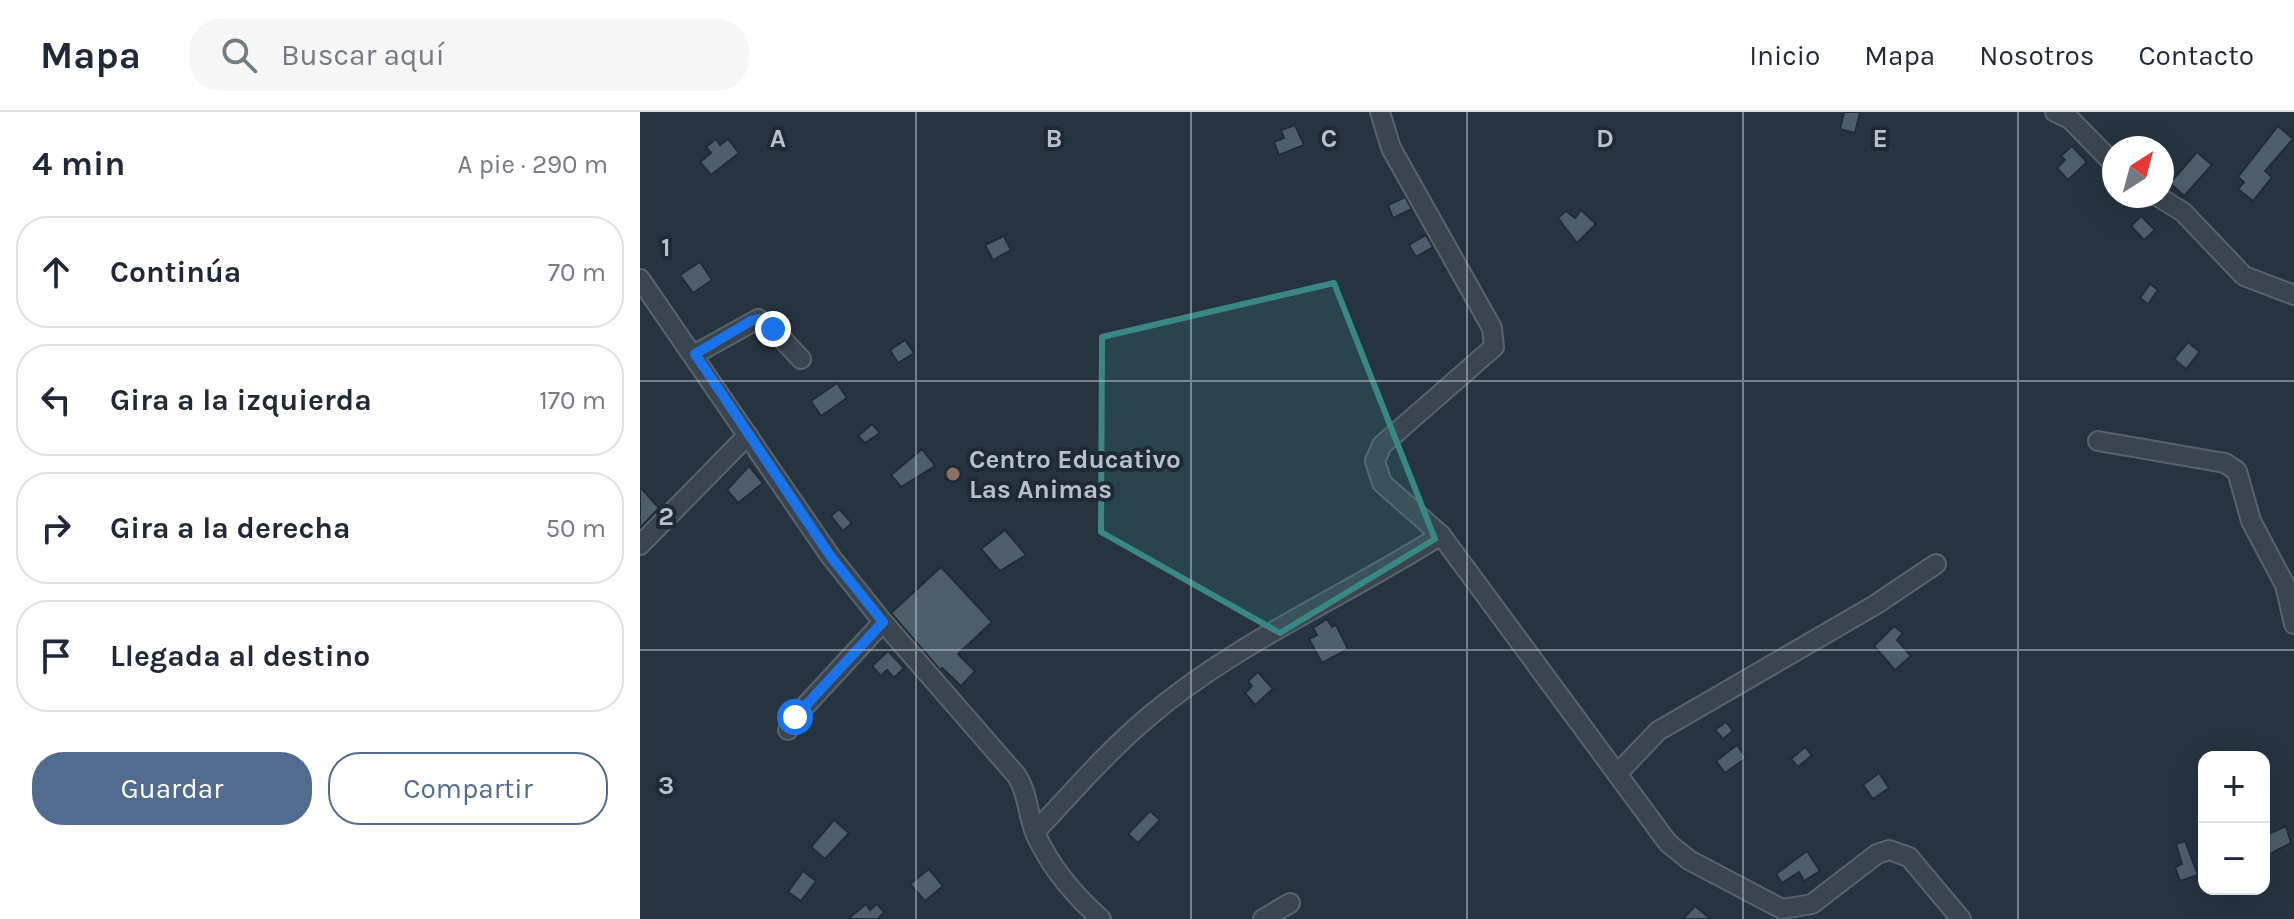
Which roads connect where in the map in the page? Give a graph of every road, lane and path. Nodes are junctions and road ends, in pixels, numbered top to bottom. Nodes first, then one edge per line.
1 (1380, 112) edge
2 (2055, 112) edge
3 (2102, 152) edge
4 (2174, 206) edge
5 (640, 279) edge
6 (2294, 295) edge
7 (695, 354) junction
8 (801, 359) dead end
9 (748, 435) junction
10 (2098, 441) dead end
11 (1441, 535) junction
12 (640, 545) edge
13 (1936, 564) dead end
14 (883, 622) junction
15 (2294, 624) edge
16 (788, 730) dead end
17 (1617, 774) junction
18 (1035, 832) junction
19 (1290, 903) dead end
20 (1101, 919) edge
21 (1263, 919) edge
22 (1961, 919) edge

1 - 11 street
2 - 3 street
4 - 6 street
5 - 7 street
7 - 8 street
7 - 9 street
9 - 12 street
9 - 14 street
10 - 15 street
11 - 17 street
11 - 18 street
13 - 17 street
14 - 16 street
14 - 18 street
17 - 22 street
18 - 20 street
19 - 21 street

